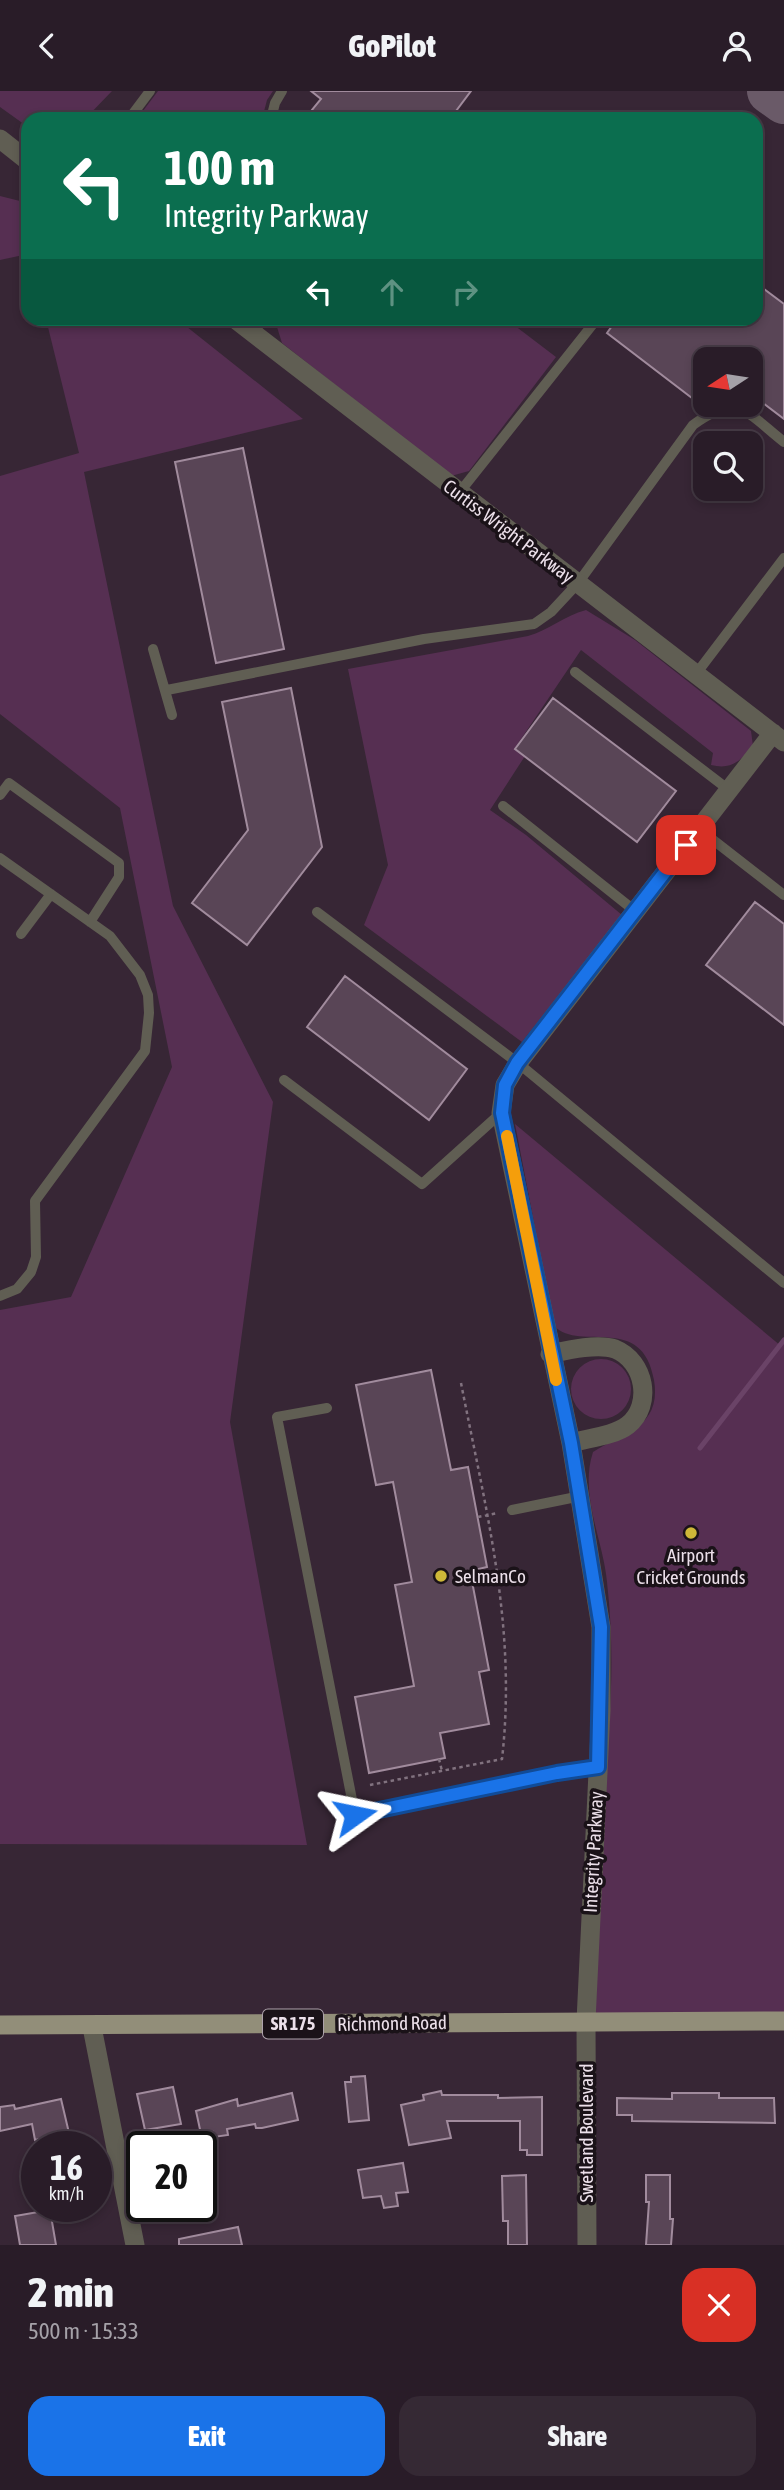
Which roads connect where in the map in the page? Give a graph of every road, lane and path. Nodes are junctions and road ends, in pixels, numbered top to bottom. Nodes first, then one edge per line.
1 (150, 91) edge
2 (282, 91) edge
3 (134, 112) edge
4 (273, 112) edge
5 (0, 139) edge
6 (21, 156) edge
7 (259, 326) edge
8 (591, 326) edge
9 (784, 442) edge
10 (459, 493) junction
11 (784, 558) edge
12 (578, 583) junction
13 (153, 649) dead end
14 (575, 672) dead end
15 (696, 674) junction
16 (167, 690) junction
17 (172, 715) dead end
18 (778, 738) edge
19 (729, 790) junction
20 (0, 795) edge
21 (503, 806) dead end
22 (699, 829) junction
23 (0, 858) edge
24 (51, 894) junction
25 (784, 895) edge
26 (635, 911) junction
27 (317, 912) dead end
28 (90, 922) junction
29 (22, 934) dead end
30 (517, 1063) junction
31 (284, 1080) dead end
32 (502, 1113) junction
33 (784, 1283) edge
34 (0, 1296) edge
35 (550, 1354) junction
36 (461, 1383) dead end
37 (327, 1408) dead end
38 (571, 1443) junction
39 (581, 1496) junction
40 (512, 1510) joint
41 (487, 1515) junction
42 (478, 1517) dead end
43 (439, 1759) dead end
44 (598, 1767) junction
45 (442, 1771) junction
46 (370, 1785) dead end
47 (586, 2021) junction
48 (784, 2021) edge
49 (0, 2025) edge
50 (92, 2027) junction
51 (135, 2245) edge
52 (587, 2245) edge

1 - 3 lane
2 - 4 lane
5 - 6 street
7 - 10 street, Curtiss Wright Parkway
8 - 10 lane
9 - 12 lane
10 - 12 street, Curtiss Wright Parkway
11 - 15 lane
12 - 15 street, Curtiss Wright Parkway
12 - 16 lane
13 - 16 lane
14 - 19 lane
15 - 18 street, Curtiss Wright Parkway
16 - 17 lane
18 - 19 street, Integrity Parkway
19 - 22 street, Integrity Parkway
20 - 28 lane
21 - 26 lane
22 - 25 lane
22 - 26 street, Integrity Parkway
23 - 24 lane
24 - 28 lane
24 - 29 lane
26 - 30 street, Integrity Parkway
27 - 30 lane
28 - 34 lane
30 - 32 street, Integrity Parkway
30 - 33 lane
31 - 32 lane
32 - 35 street, Integrity Parkway
35 - 38 street, Integrity Parkway
35 - 38 street
36 - 41 path
37 - 44 lane
38 - 39 street, Integrity Parkway
39 - 40 lane
39 - 44 street, Integrity Parkway
40 - 41 path
41 - 42 path
41 - 45 path
43 - 45 path
44 - 47 street, Integrity Parkway
45 - 46 path
47 - 48 main road, Richmond Road / SR 175
47 - 50 main road, Richmond Road / SR 175
47 - 52 street, Swetland Boulevard
49 - 50 main road, Richmond Road / SR 175
50 - 51 street

